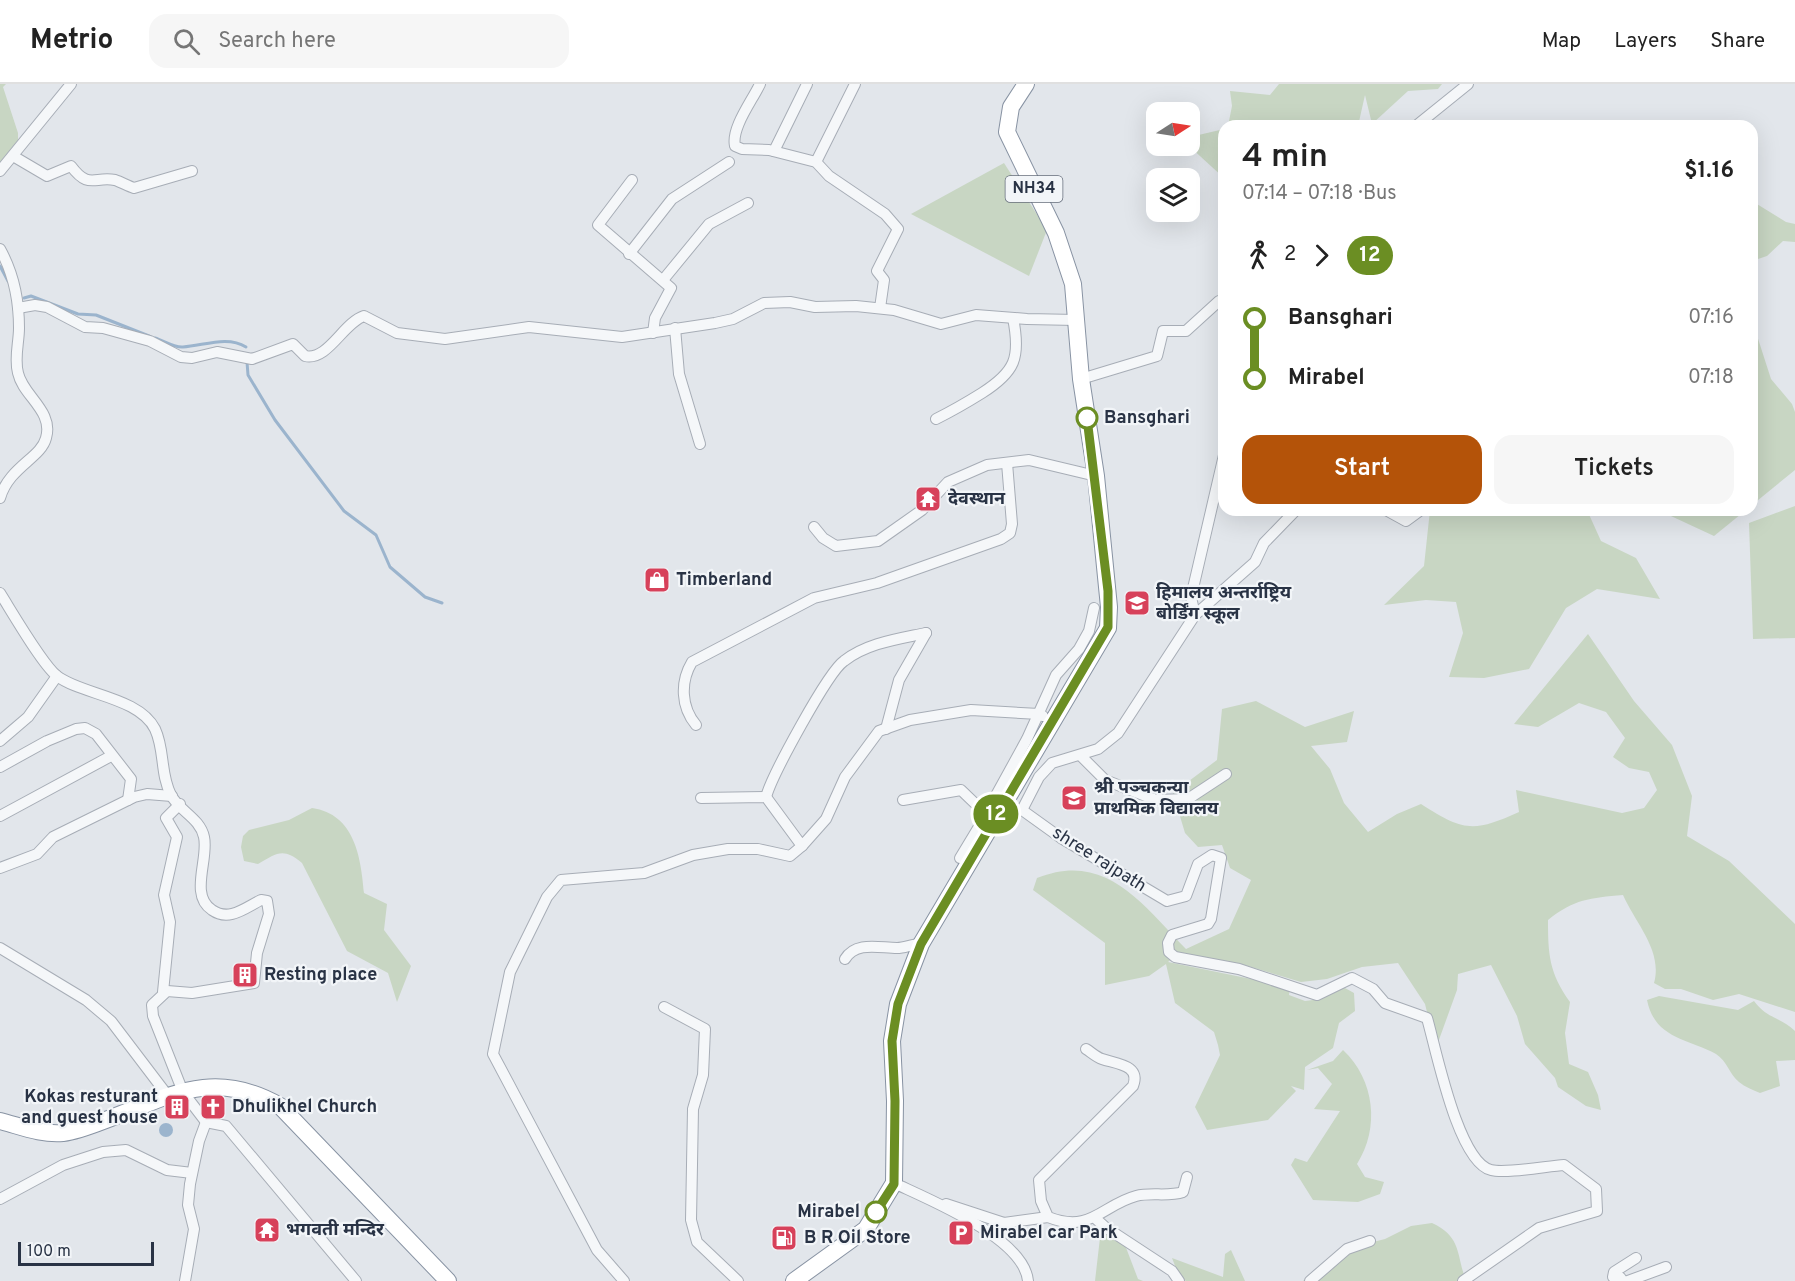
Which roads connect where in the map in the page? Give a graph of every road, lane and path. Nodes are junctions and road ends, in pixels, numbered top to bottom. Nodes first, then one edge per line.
1 (71, 84) edge
2 (760, 84) edge
3 (807, 84) edge
4 (855, 84) edge
5 (1026, 84) edge
6 (1468, 84) edge
7 (1423, 120) edge
8 (774, 152) junction
9 (13, 156) junction
10 (729, 162) dead end
11 (816, 162) junction
12 (0, 171) edge
13 (192, 171) dead end
14 (632, 180) dead end
15 (748, 203) dead end
16 (0, 249) edge
17 (629, 254) junction
18 (663, 280) junction
19 (1218, 303) edge
20 (18, 306) junction
21 (880, 308) junction
22 (1013, 318) junction
23 (1076, 320) junction
24 (675, 328) junction
25 (653, 333) junction
26 (1081, 379) junction
27 (936, 419) dead end
28 (700, 444) dead end
29 (1007, 463) junction
30 (1096, 476) junction
31 (1218, 479) edge
32 (0, 498) edge
33 (1290, 516) edge
34 (1398, 516) edge
35 (1412, 516) edge
36 (814, 527) dead end
37 (0, 594) edge
38 (1094, 608) dead end
39 (1195, 615) junction
40 (57, 676) junction
41 (1039, 714) junction
42 (1053, 724) junction
43 (696, 725) dead end
44 (886, 729) junction
45 (0, 741) edge
46 (111, 756) junction
47 (1081, 756) junction
48 (0, 767) edge
49 (1226, 774) dead end
50 (766, 796) junction
51 (701, 798) dead end
52 (128, 800) junction
53 (176, 800) junction
54 (903, 800) dead end
55 (993, 808) junction
56 (1022, 810) junction
57 (0, 816) edge
58 (802, 846) junction
59 (960, 858) dead end
60 (0, 868) edge
61 (921, 944) junction
62 (0, 948) edge
63 (845, 959) dead end
64 (163, 992) junction
65 (664, 1006) dead end
66 (1086, 1048) dead end
67 (176, 1094) junction
68 (0, 1121) edge
69 (206, 1122) junction
70 (192, 1173) junction
71 (1186, 1177) dead end
72 (894, 1184) junction
73 (0, 1199) edge
74 (937, 1201) junction
75 (1048, 1217) junction
76 (1095, 1218) junction
77 (1370, 1241) dead end
78 (1636, 1258) dead end
79 (1666, 1267) dead end
80 (185, 1281) edge
81 (356, 1281) edge
82 (448, 1281) edge
83 (624, 1281) edge
84 (738, 1281) edge
85 (794, 1281) edge
86 (1028, 1281) edge
87 (1179, 1281) edge
88 (1310, 1281) edge
89 (1463, 1281) edge
90 (1623, 1281) edge
91 (1628, 1281) edge

1 - 9 street
2 - 8 street
3 - 8 street
4 - 11 street
5 - 23 highway, NH34
6 - 7 street
8 - 11 street
9 - 12 street
9 - 13 street
10 - 17 street
11 - 21 street
14 - 17 street
15 - 18 street
16 - 20 street
17 - 18 street
18 - 25 street
19 - 26 street
20 - 25 street
20 - 32 street
21 - 22 street
21 - 24 street
22 - 23 street
22 - 27 street
23 - 26 highway, NH34
24 - 25 street
24 - 28 street
26 - 30 highway, NH34
29 - 30 street
29 - 36 street
29 - 43 street
30 - 42 highway, NH34
31 - 39 street
33 - 39 street
34 - 35 street
37 - 40 street
38 - 41 street
39 - 47 street
40 - 45 street
40 - 53 street
41 - 42 street
41 - 44 street
41 - 55 street
42 - 55 highway, NH34
44 - 50 street
44 - 58 street
46 - 48 street
46 - 52 street
46 - 57 street
47 - 49 street
47 - 56 street
50 - 51 street
50 - 58 street
52 - 53 street
52 - 60 street
53 - 64 street
53 - 64 street
54 - 55 street
55 - 56 street
55 - 59 street
55 - 61 highway, NH34
56 - 89 street, shree rajpath
58 - 83 street
61 - 63 street
61 - 72 highway, NH34
62 - 67 street
64 - 67 street
65 - 84 street
66 - 75 street
67 - 68 highway
67 - 69 street
67 - 82 highway
69 - 70 street
69 - 81 street
70 - 73 street
70 - 80 street
71 - 76 street
72 - 74 street
72 - 85 highway
74 - 75 street
74 - 86 street
75 - 76 street
76 - 87 street
77 - 88 street
78 - 90 street
79 - 91 street

